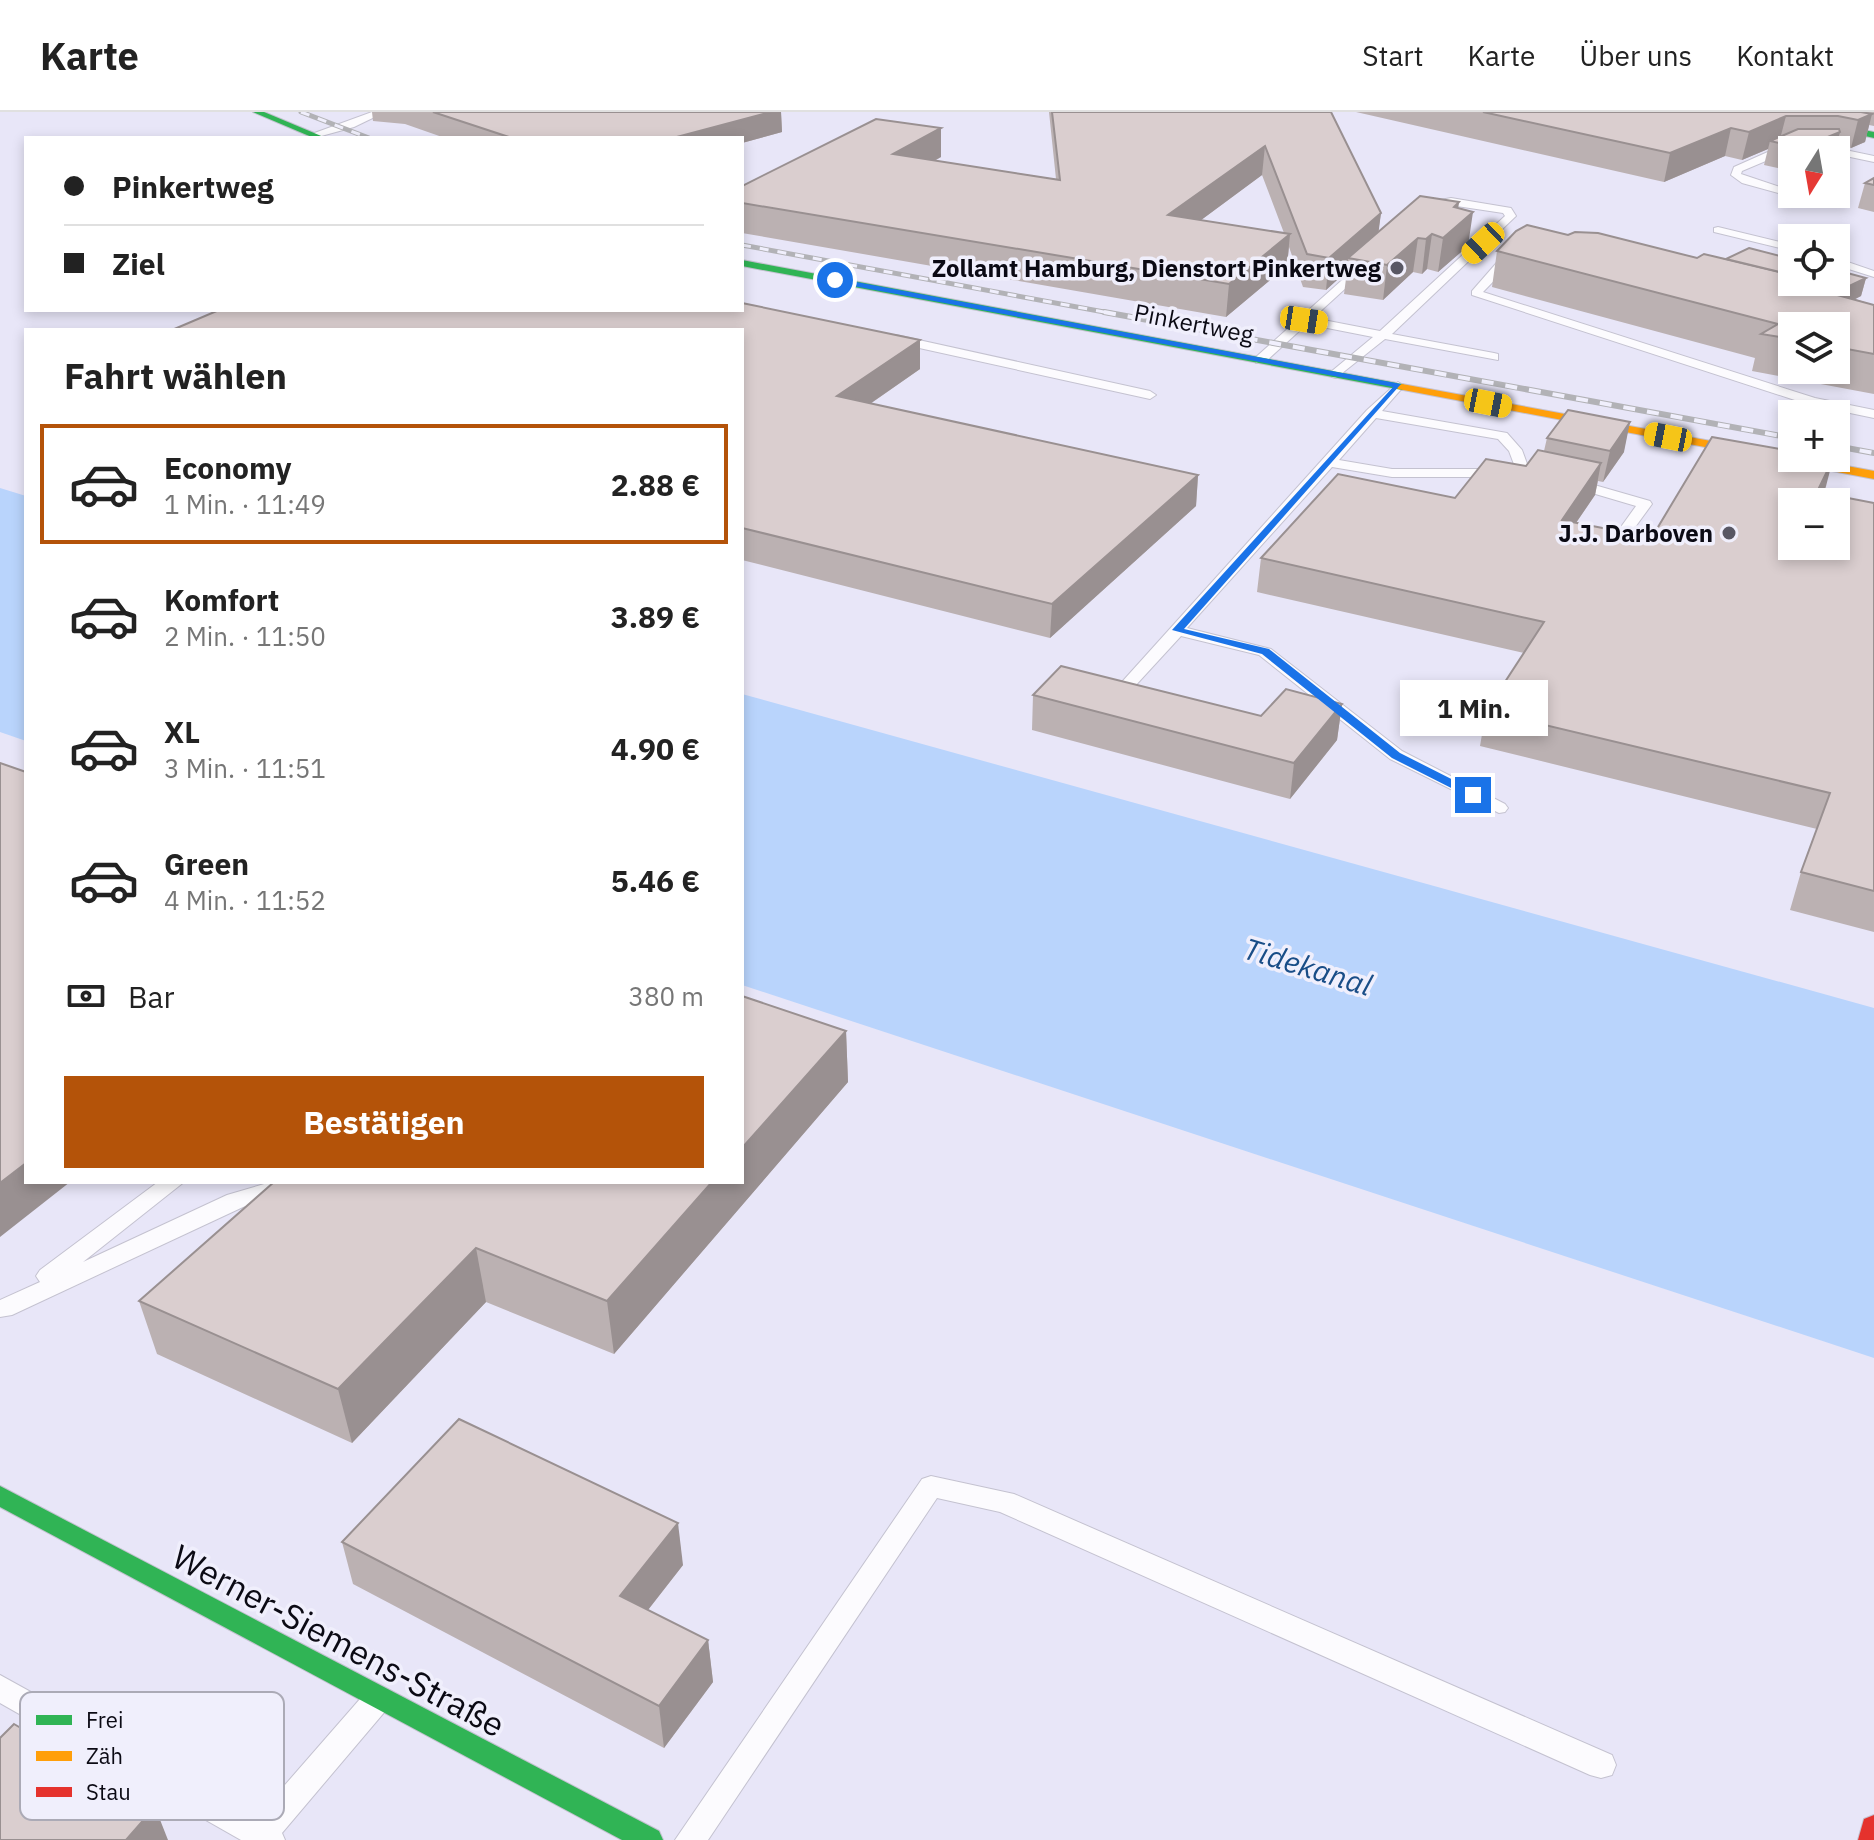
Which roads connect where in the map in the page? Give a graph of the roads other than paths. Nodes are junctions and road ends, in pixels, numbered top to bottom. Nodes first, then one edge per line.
1 (257, 112) edge
2 (380, 112) edge
3 (1772, 113) edge
4 (1874, 135) edge
5 (318, 136) edge
6 (1778, 151) edge
7 (1850, 154) edge
8 (1874, 159) edge
9 (1778, 190) edge
10 (1424, 212) edge
11 (1718, 230) dead end
12 (1778, 245) edge
13 (1524, 250) edge
14 (1369, 261) edge
15 (744, 263) edge
16 (1850, 266) edge
17 (1874, 274) edge
18 (1874, 283) edge
19 (1304, 320) junction
20 (1384, 334) junction
21 (878, 335) edge
22 (1494, 357) dead end
23 (1260, 360) junction
24 (1336, 374) junction
25 (1398, 386) junction
26 (1150, 395) dead end
27 (1372, 413) junction
28 (1874, 414) edge
29 (1328, 462) junction
30 (1538, 475) junction
31 (1874, 475) edge
32 (1620, 538) edge
33 (1177, 630) junction
34 (1129, 683) edge
35 (1499, 808) dead end
36 (170, 1184) edge
37 (290, 1184) edge
38 (2, 1310) edge
39 (0, 1496) edge
40 (0, 1688) edge
41 (379, 1697) junction
42 (20, 1699) edge
43 (1601, 1765) dead end
44 (284, 1815) edge
45 (236, 1820) edge
46 (280, 1820) edge
47 (1874, 1828) edge
48 (266, 1837) edge
49 (649, 1840) edge
50 (690, 1840) edge
51 (1872, 1840) edge

1 - 5 street
2 - 5 lane
3 - 4 street
6 - 9 lane
7 - 8 lane
10 - 20 lane
11 - 12 lane
13 - 28 lane
14 - 19 lane
15 - 23 street, Pinkertweg
16 - 17 lane
17 - 18 lane
19 - 20 lane
19 - 23 lane
20 - 22 lane
20 - 24 lane
21 - 26 lane
23 - 24 street, Pinkertweg
24 - 25 street, Pinkertweg
25 - 27 lane
25 - 31 street, Pinkertweg
27 - 29 lane
27 - 30 lane
29 - 30 lane
29 - 33 lane
30 - 32 lane
33 - 34 lane
33 - 35 lane
36 - 38 lane
37 - 38 lane
39 - 41 street, Werner-Siemens-Straße
40 - 42 lane
41 - 44 lane
41 - 49 street, Werner-Siemens-Straße
43 - 50 lane
45 - 48 lane
46 - 48 lane
47 - 51 street

